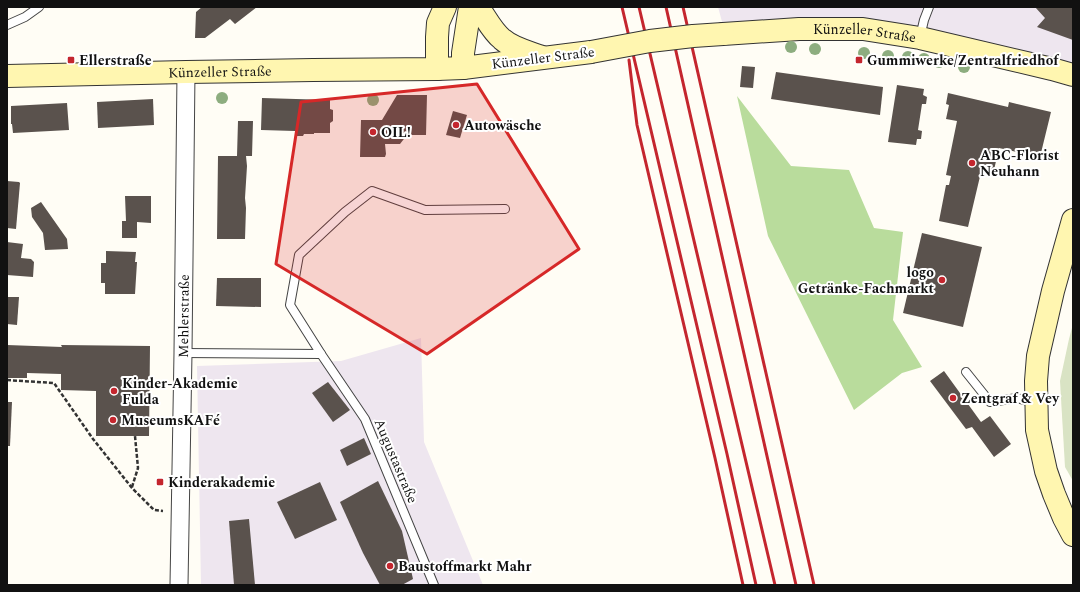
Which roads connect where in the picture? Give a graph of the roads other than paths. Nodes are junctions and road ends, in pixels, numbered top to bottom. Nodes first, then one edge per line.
1 (39, 7) edge
2 (445, 7) edge
3 (470, 7) edge
4 (478, 7) edge
5 (929, 7) edge
6 (7, 25) edge
7 (920, 38) junction
8 (545, 58) junction
9 (464, 68) junction
10 (437, 70) junction
11 (186, 72) junction
12 (1073, 75) edge
13 (7, 76) edge
14 (505, 209) dead end
15 (1073, 220) edge
16 (183, 353) junction
17 (321, 354) junction
18 (966, 372) dead end
19 (1036, 403) junction
20 (1073, 535) edge
21 (179, 585) edge
22 (434, 585) edge

1 - 6 lane
2 - 10 main road
3 - 9 main road
4 - 8 main road
5 - 7 lane
7 - 8 main road, Künzeller Straße, bridge
7 - 12 main road, Künzeller Straße
8 - 9 main road, Künzeller Straße
9 - 10 main road, Künzeller Straße
10 - 11 main road, Künzeller Straße
11 - 13 main road, Künzeller Straße
11 - 16 street, Mehlerstraße
14 - 17 lane, Augustastraße
15 - 19 main road
16 - 17 lane
16 - 21 street, Mehlerstraße
17 - 22 lane, Augustastraße
18 - 19 lane
19 - 20 main road

